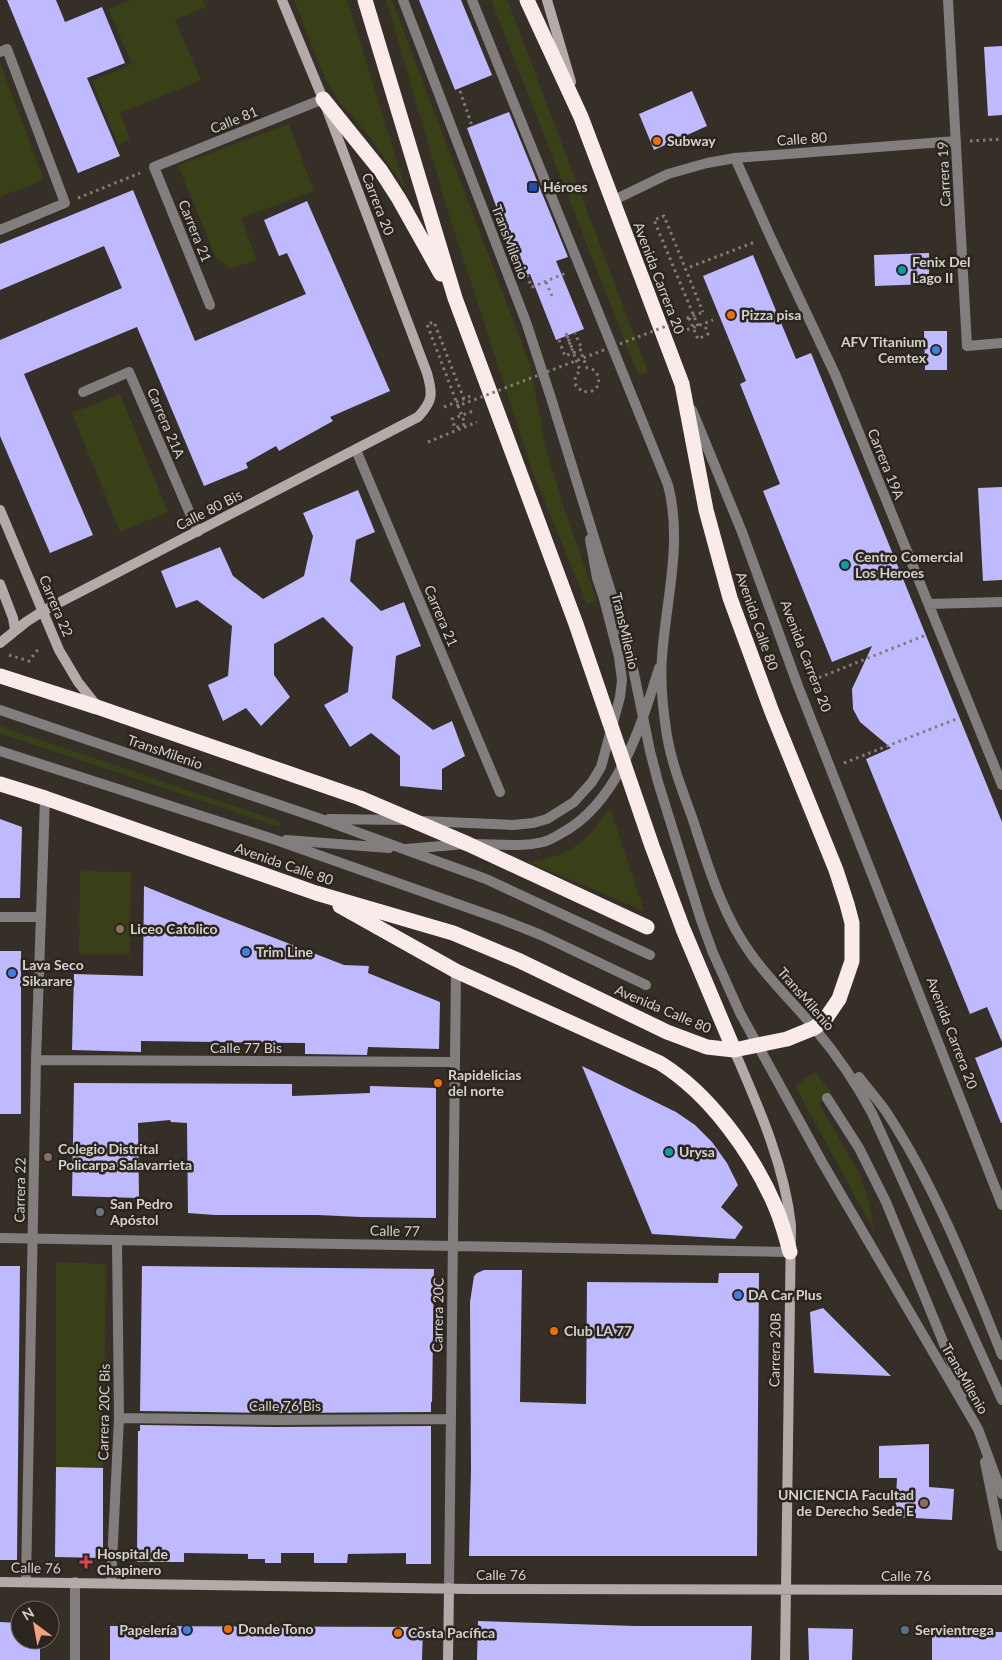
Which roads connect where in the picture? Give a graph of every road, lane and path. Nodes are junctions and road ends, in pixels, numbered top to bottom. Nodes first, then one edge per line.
1 (282, 0) edge
2 (365, 0) edge
3 (403, 0) edge
4 (472, 0) edge
5 (527, 0) edge
6 (548, 0) edge
7 (948, 0) edge
8 (4, 50) edge
9 (460, 91) dead end
10 (323, 99) junction
11 (581, 117) junction
12 (472, 126) dead end
13 (1002, 139) edge
14 (956, 141) junction
15 (735, 158) junction
16 (154, 168) junction
17 (612, 201) junction
18 (65, 203) junction
19 (0, 230) edge
20 (770, 236) junction
21 (690, 268) dead end
22 (568, 273) dead end
23 (546, 282) junction
24 (532, 288) dead end
25 (552, 296) dead end
26 (455, 298) junction
27 (210, 305) dead end
28 (689, 318) junction
29 (713, 320) dead end
30 (704, 324) junction
31 (698, 326) junction
32 (575, 333) dead end
33 (665, 339) junction
34 (559, 340) dead end
35 (1002, 343) edge
36 (581, 350) junction
37 (574, 353) junction
38 (576, 360) junction
39 (682, 384) junction
40 (488, 389) junction
41 (83, 392) dead end
42 (464, 399) junction
43 (458, 406) junction
44 (473, 412) dead end
45 (418, 417) junction
46 (477, 422) dead end
47 (428, 442) dead end
48 (356, 450) junction
49 (582, 497) junction
50 (0, 510) edge
51 (198, 532) junction
52 (0, 584) edge
53 (1002, 602) edge
54 (929, 604) junction
55 (43, 611) junction
56 (15, 630) junction
57 (939, 630) junction
58 (0, 642) edge
59 (42, 643) dead end
60 (7, 654) dead end
61 (662, 658) junction
62 (0, 676) edge
63 (798, 686) junction
64 (97, 707) junction
65 (0, 710) edge
66 (973, 713) junction
67 (644, 719) junction
68 (612, 730) junction
69 (0, 751) edge
70 (624, 762) junction
71 (832, 767) junction
72 (0, 784) edge
73 (1002, 785) edge
74 (500, 792) dead end
75 (45, 798) junction
76 (320, 819) junction
77 (410, 820) junction
78 (273, 839) junction
79 (468, 844) junction
80 (402, 849) junction
81 (316, 893) junction
82 (0, 917) edge
83 (40, 917) junction
84 (646, 927) dead end
85 (650, 955) dead end
86 (456, 971) junction
87 (646, 985) dead end
88 (814, 1028) junction
89 (758, 1046) junction
90 (734, 1050) junction
91 (36, 1060) junction
92 (455, 1062) junction
93 (859, 1077) dead end
94 (827, 1098) dead end
95 (1002, 1206) edge
96 (0, 1238) edge
97 (34, 1240) junction
98 (118, 1241) junction
99 (453, 1246) junction
100 (790, 1252) junction
101 (1002, 1355) edge
102 (1002, 1400) edge
103 (119, 1418) junction
104 (451, 1419) junction
105 (978, 1429) junction
106 (1002, 1494) edge
107 (1002, 1546) edge
108 (0, 1582) edge
109 (26, 1582) junction
110 (75, 1582) junction
111 (111, 1583) junction
112 (449, 1588) junction
113 (785, 1588) junction
114 (1002, 1590) edge
115 (75, 1660) edge
116 (448, 1660) edge
117 (785, 1660) edge

1 - 10 street, Carrera 20
2 - 26 highway
3 - 49 street, TransMilenio
4 - 61 street
5 - 11 highway, Avenida Carrera 20
6 - 11 street, Avenida Carrera 20
7 - 14 street, Carrera 19
8 - 18 street
9 - 12 path
10 - 16 street, Calle 81
10 - 26 highway
10 - 45 street, Carrera 20
11 - 17 highway, Avenida Carrera 20
13 - 14 path
14 - 15 street, Calle 80
14 - 35 street, Carrera 19
15 - 17 street, Calle 80
15 - 20 street, Carrera 19A
16 - 18 path
16 - 27 street, Carrera 21
17 - 33 highway, Avenida Carrera 20
18 - 19 street
20 - 21 path
20 - 54 street, Carrera 19A
22 - 23 path
23 - 24 path
23 - 25 path
26 - 40 highway
28 - 30 path, bridge
28 - 31 path, bridge
28 - 38 path, bridge
29 - 30 path
30 - 31 path
31 - 33 path
32 - 36 path
33 - 39 highway, Avenida Carrera 20
34 - 37 path
36 - 37 path
36 - 38 path
37 - 38 path, bridge
38 - 43 path, bridge
39 - 63 street, Avenida Carrera 20
39 - 88 highway, Avenida Calle 80
40 - 42 path
40 - 68 highway
41 - 51 street, Carrera 21A
42 - 43 path, bridge
42 - 45 path
43 - 44 path
45 - 48 street, Calle 80 Bis
46 - 47 path
48 - 51 street, Calle 80 Bis
48 - 74 street, Carrera 21
49 - 67 street, TransMilenio
49 - 68 street, TransMilenio
50 - 55 street, Carrera 22
51 - 55 street, Calle 80 Bis
52 - 56 street
53 - 54 street
54 - 57 street, Carrera 19A
55 - 56 street, Calle 80 Bis
55 - 64 street, Carrera 22
56 - 58 street
57 - 63 path
57 - 66 street, Carrera 19A
59 - 60 path
61 - 67 street, TransMilenio
61 - 88 street, TransMilenio
62 - 64 highway
63 - 71 street, Avenida Carrera 20
64 - 77 highway
65 - 76 street, TransMilenio
66 - 71 path
66 - 73 street, Carrera 19A
67 - 70 street, TransMilenio
67 - 89 street, TransMilenio
68 - 70 highway
68 - 77 street, TransMilenio
69 - 78 street, TransMilenio
70 - 79 street, TransMilenio
70 - 90 highway
71 - 95 street, Avenida Carrera 20
72 - 75 highway, Avenida Calle 80
75 - 81 highway, Avenida Calle 80
75 - 83 street, Carrera 22
76 - 77 street, TransMilenio
76 - 80 street, TransMilenio
77 - 79 highway
78 - 80 street, TransMilenio
78 - 87 street, TransMilenio
79 - 80 street, TransMilenio
79 - 84 highway
80 - 85 street, TransMilenio
81 - 86 highway
81 - 90 highway, Avenida Calle 80
82 - 83 street
83 - 91 street, Carrera 22
86 - 92 street, Carrera 20C
86 - 100 highway
88 - 89 highway, Avenida Calle 80
88 - 102 street, TransMilenio
89 - 90 highway, Avenida Calle 80
89 - 105 street, TransMilenio
90 - 100 street, Carrera 20B
91 - 92 street, Calle 77 Bis
91 - 97 street, Carrera 22
92 - 99 street, Carrera 20C
93 - 101 street
94 - 105 street, TransMilenio
96 - 97 street, Calle 77
97 - 98 street, Calle 77
97 - 109 street, Carrera 22
98 - 99 street, Calle 77
98 - 103 street, Carrera 20C Bis
99 - 100 street, Calle 77
99 - 104 street, Carrera 20C
100 - 113 street, Carrera 20B
103 - 104 street, Calle 76 Bis
103 - 111 street, Carrera 20C Bis
104 - 112 street, Carrera 20C
105 - 106 street, TransMilenio
105 - 107 street, TransMilenio
108 - 109 street, Calle 76
109 - 110 street, Calle 76
110 - 111 street, Calle 76
110 - 115 street
111 - 112 street, Calle 76
112 - 113 street, Calle 76
112 - 116 street, Carrera 20C
113 - 114 street, Calle 76
113 - 117 street, Carrera 20B

